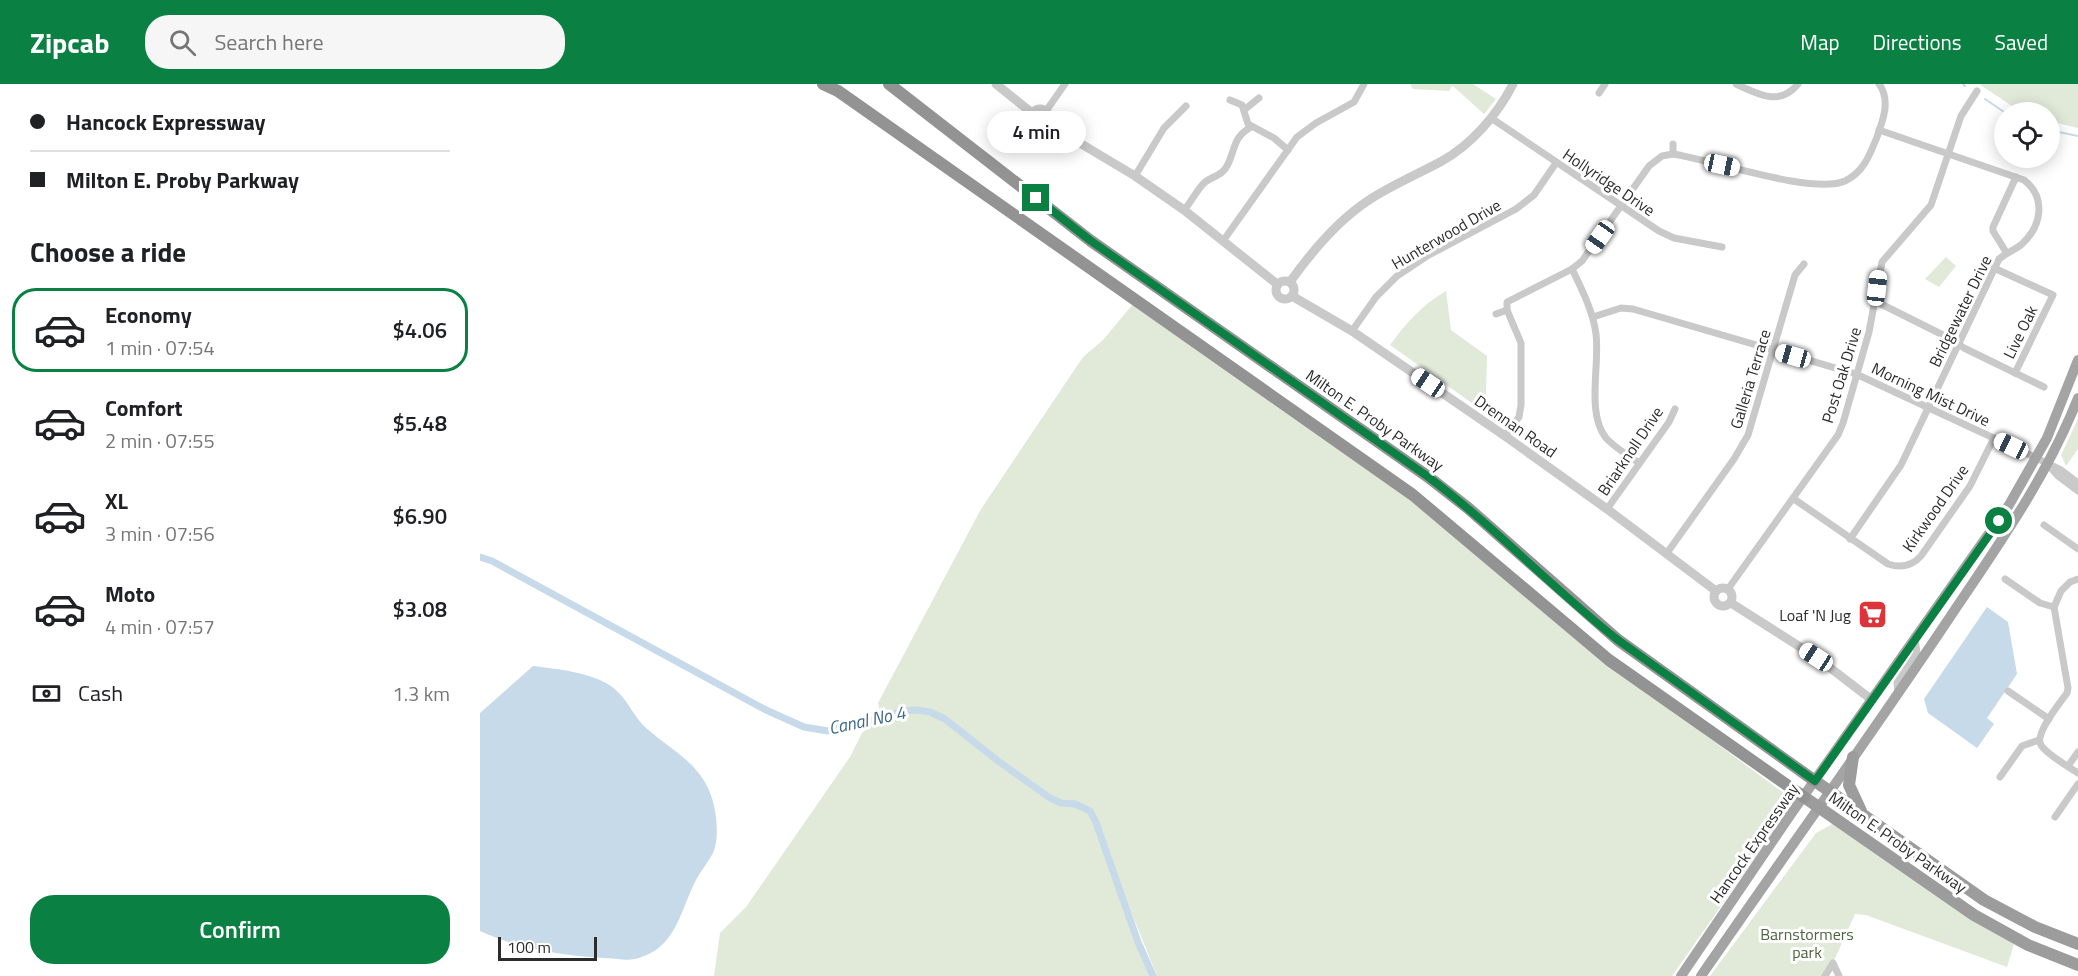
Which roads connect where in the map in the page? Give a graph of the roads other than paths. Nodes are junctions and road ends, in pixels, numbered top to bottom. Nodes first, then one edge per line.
1 (823, 84) edge
2 (889, 84) edge
3 (996, 84) edge
4 (1065, 84) edge
5 (1364, 84) edge
6 (1513, 84) edge
7 (1605, 84) edge
8 (1736, 84) edge
9 (1798, 84) edge
10 (1880, 84) edge
11 (834, 87) edge
12 (1977, 90) dead end
13 (1599, 93) dead end
14 (1259, 98) dead end
15 (1230, 100) dead end
16 (1186, 106) dead end
17 (1244, 110) junction
18 (1046, 111) junction
19 (1032, 113) junction
20 (1491, 118) junction
21 (1048, 124) junction
22 (1251, 127) junction
23 (1879, 130) junction
24 (1673, 144) dead end
25 (1288, 150) junction
26 (1673, 154) junction
27 (1948, 154) junction
28 (1556, 163) junction
29 (1135, 176) junction
30 (2016, 177) junction
31 (1621, 207) junction
32 (1184, 210) junction
33 (1223, 241) junction
34 (1722, 247) dead end
35 (2007, 252) junction
36 (1804, 264) dead end
37 (1994, 268) junction
38 (1572, 269) junction
39 (1290, 282) junction
40 (1277, 284) junction
41 (1292, 296) junction
42 (1875, 301) junction
43 (1507, 310) junction
44 (1496, 314) dead end
45 (1593, 317) junction
46 (1352, 331) junction
47 (1958, 344) junction
48 (1772, 350) junction
49 (2078, 360) edge
50 (2015, 373) junction
51 (1856, 374) junction
52 (2044, 387) dead end
53 (2078, 398) edge
54 (1928, 406) junction
55 (1675, 409) dead end
56 (1505, 436) junction
57 (1994, 438) junction
58 (2037, 458) junction
59 (1639, 463) junction
60 (2047, 464) junction
61 (2078, 483) edge
62 (2078, 491) edge
63 (1794, 499) junction
64 (1607, 509) junction
65 (2044, 525) dead end
66 (1850, 538) junction
67 (2078, 549) edge
68 (1667, 553) junction
69 (1906, 566) junction
70 (1906, 574) dead end
71 (2005, 579) dead end
72 (2078, 579) edge
73 (1728, 589) junction
74 (1716, 591) junction
75 (1731, 603) junction
76 (2054, 607) junction
77 (1915, 639) junction
78 (2007, 691) dead end
79 (1898, 696) junction
80 (1872, 700) junction
81 (2049, 719) junction
82 (2039, 740) junction
83 (2078, 752) edge
84 (1853, 757) junction
85 (2068, 766) junction
86 (2078, 773) edge
87 (2000, 777) dead end
88 (1815, 781) junction
89 (2078, 784) edge
90 (1830, 791) junction
91 (1804, 796) junction
92 (1819, 807) junction
93 (1863, 814) junction
94 (2055, 817) dead end
95 (2078, 944) edge
96 (2078, 965) edge
97 (1681, 976) edge
98 (1701, 976) edge
99 (1825, 976) edge
100 (1839, 976) edge

1 - 11 highway, Milton E. Proby Parkway
2 - 88 highway, Milton E. Proby Parkway
3 - 19 street
4 - 18 street
5 - 25 street
6 - 20 street
7 - 13 street
8 - 9 street
10 - 23 street
11 - 91 highway, Milton E. Proby Parkway
12 - 27 street, Post Oak Drive
14 - 17 street
15 - 17 street
16 - 29 street
17 - 22 street
18 - 19 street
18 - 21 street
19 - 21 street
20 - 28 street, Hollyridge Drive
20 - 39 street
21 - 29 street
22 - 25 street
22 - 32 street
23 - 26 street
23 - 27 street, Bridgewater Drive
24 - 26 street
25 - 33 street
26 - 31 street
27 - 30 street, Bridgewater Drive
27 - 42 street, Post Oak Drive
28 - 31 street, Hollyridge Drive
28 - 46 street, Hunterwood Drive
29 - 32 street
30 - 35 street, Bridgewater Drive
30 - 35 street, Bridgewater Drive
31 - 34 street, Hollyridge Drive
31 - 38 street
32 - 33 street
33 - 40 street
35 - 37 street, Bridgewater Drive
36 - 48 street, Galleria Terrace
37 - 47 street, Bridgewater Drive
37 - 50 street, Live Oak
38 - 43 street
38 - 45 street
39 - 40 street
39 - 41 street
40 - 41 street
41 - 46 street, Drennan Road
42 - 47 street
42 - 51 street, Post Oak Drive
43 - 44 street
43 - 56 street
45 - 48 street, Morning Mist Drive
45 - 59 street
46 - 56 street, Drennan Road
47 - 50 street
47 - 54 street, Bridgewater Drive
48 - 51 street, Morning Mist Drive
48 - 68 street, Galleria Terrace
49 - 58 main road, Hancock Expressway
50 - 52 street
51 - 54 street, Morning Mist Drive
51 - 63 street, Post Oak Drive
53 - 60 main road, Hancock Expressway
54 - 57 street, Morning Mist Drive
54 - 66 street, Bridgewater Drive
55 - 59 street, Briarknoll Drive
56 - 64 street, Drennan Road
57 - 58 street, Morning Mist Drive
57 - 69 street, Kirkwood Drive
58 - 60 street, Morning Mist Drive
58 - 77 main road, Hancock Expressway
59 - 64 street, Briarknoll Drive
60 - 61 street
60 - 62 street
60 - 79 main road, Hancock Expressway
63 - 66 street, Kirkwood Drive
63 - 73 street, Post Oak Drive
64 - 68 street, Drennan Road
65 - 67 street
66 - 69 street, Kirkwood Drive
68 - 74 street, Drennan Road
69 - 70 street
71 - 76 street
72 - 76 street
73 - 74 street
73 - 75 street
74 - 75 street
75 - 80 street
76 - 81 street
77 - 79 street
77 - 80 main road, Hancock Expressway
78 - 81 street
79 - 84 main road, Hancock Expressway
80 - 88 main road, Hancock Expressway
81 - 82 street
82 - 85 street
82 - 87 street
83 - 85 street
84 - 90 main road, Hancock Expressway
84 - 93 highway
85 - 86 street
88 - 90 highway, Milton E. Proby Parkway
88 - 91 main road, Hancock Expressway
89 - 94 street
90 - 92 main road, Hancock Expressway
90 - 93 highway, Milton E. Proby Parkway
91 - 92 highway, Milton E. Proby Parkway
91 - 97 main road, Hancock Expressway
92 - 96 highway, Milton E. Proby Parkway
92 - 98 main road, Hancock Expressway
93 - 95 highway, Milton E. Proby Parkway
99 - 100 street

